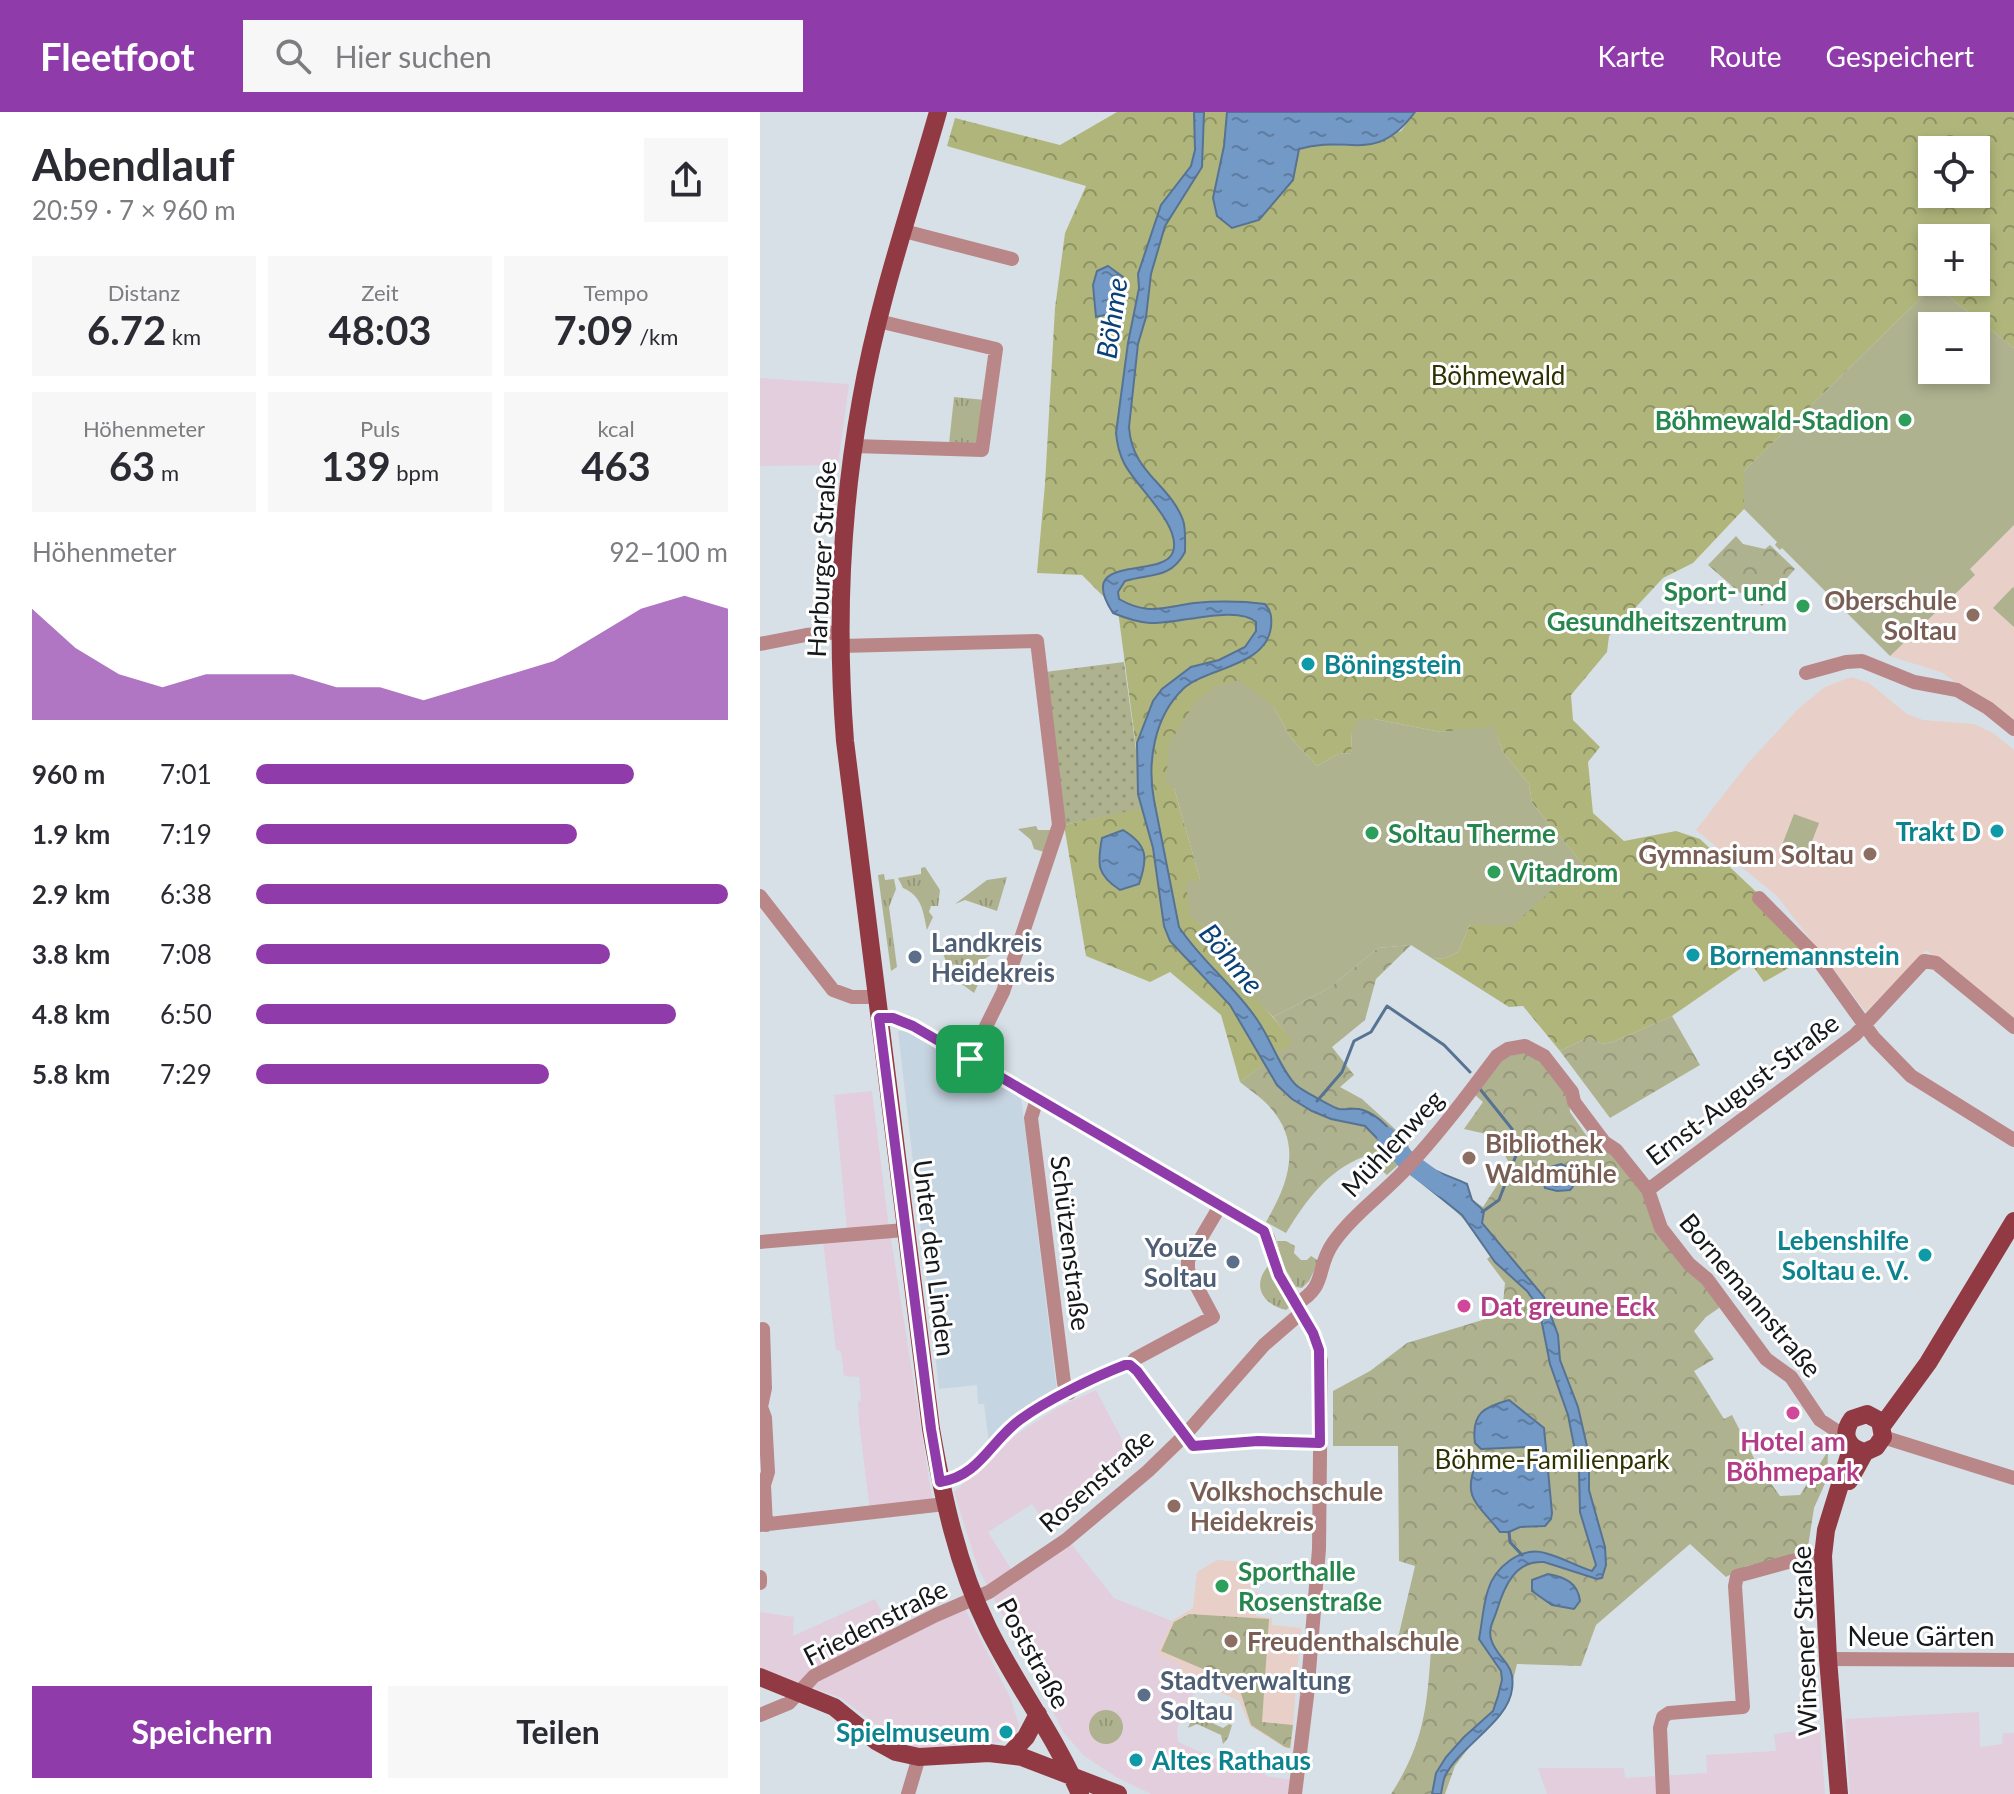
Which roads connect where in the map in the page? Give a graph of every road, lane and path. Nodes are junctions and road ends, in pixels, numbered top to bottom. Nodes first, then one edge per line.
1 (938, 112) edge
2 (904, 231) junction
3 (1012, 259) dead end
4 (878, 321) junction
5 (854, 446) junction
6 (841, 639) junction
7 (760, 644) edge
8 (1806, 673) dead end
9 (2014, 729) edge
10 (760, 896) edge
11 (1759, 898) dead end
12 (876, 997) junction
13 (879, 1018) junction
14 (1865, 1025) junction
15 (2014, 1027) edge
16 (1544, 1056) joint
17 (970, 1059) junction
18 (1037, 1099) junction
19 (2014, 1140) edge
20 (1648, 1190) junction
21 (1220, 1206) junction
22 (2014, 1221) edge
23 (905, 1230) junction
24 (760, 1242) edge
25 (1301, 1313) junction
26 (760, 1330) edge
27 (1130, 1365) junction
28 (1069, 1393) junction
29 (761, 1407) edge
30 (1879, 1426) junction
31 (1184, 1436) junction
32 (1853, 1440) junction
33 (1320, 1443) junction
34 (2014, 1478) edge
35 (940, 1482) junction
36 (945, 1504) junction
37 (763, 1525) edge
38 (1823, 1556) junction
39 (975, 1598) junction
40 (1828, 1659) junction
41 (2014, 1660) edge
42 (760, 1677) edge
43 (799, 1692) junction
44 (1038, 1714) junction
45 (760, 1715) edge
46 (1009, 1755) junction
47 (919, 1757) junction
48 (1072, 1775) junction
49 (908, 1794) edge
50 (1080, 1794) edge
51 (1118, 1794) edge
52 (1295, 1794) edge
53 (1663, 1794) edge
54 (1839, 1794) edge

1 - 2 main road, Harburger Straße
2 - 3 street
2 - 4 main road, Harburger Straße
4 - 5 main road, Harburger Straße
4 - 5 street
5 - 6 main road, Harburger Straße
6 - 7 street
6 - 12 main road, Harburger Straße
6 - 17 street
8 - 9 street
10 - 12 street
11 - 14 street
12 - 13 main road, Harburger Straße
13 - 17 street
13 - 23 main road, Unter den Linden
14 - 15 street, Ernst-August-Straße
14 - 19 street
14 - 20 street, Ernst-August-Straße
16 - 20 street, Bornemannstraße
16 - 25 street, Mühlenweg
17 - 18 street
18 - 21 street
18 - 28 street, Schützenstraße
20 - 32 street, Bornemannstraße
21 - 25 street
21 - 27 street
22 - 30 main road
23 - 24 street
23 - 35 main road, Unter den Linden
25 - 31 street, Rosenstraße
25 - 33 street
26 - 29 street
27 - 28 street
27 - 31 street
28 - 35 street
29 - 37 street
30 - 32 main road
30 - 32 main road
30 - 34 street
31 - 33 street
31 - 39 street, Rosenstraße
32 - 38 main road, Winsener Straße
33 - 52 street
35 - 36 main road, Unter den Linden
36 - 37 street
36 - 39 main road, Poststraße
38 - 40 main road, Winsener Straße
38 - 53 street
39 - 43 street, Friedenstraße
39 - 44 main road, Poststraße
40 - 41 street, Neue Gärten
40 - 54 main road, Winsener Straße
42 - 43 main road
43 - 45 street, Friedenstraße
43 - 47 main road
44 - 46 main road
44 - 48 main road, Poststraße
46 - 47 main road
46 - 48 main road
47 - 49 street
48 - 50 main road, Poststraße
48 - 51 main road

